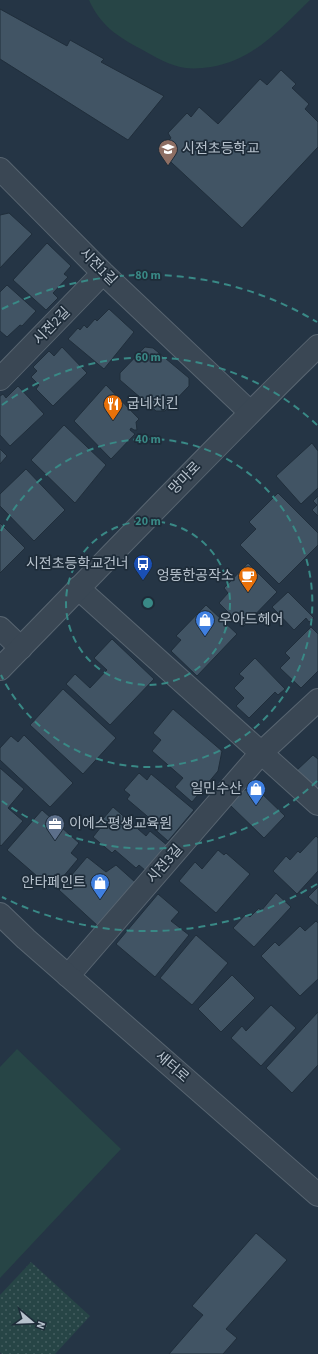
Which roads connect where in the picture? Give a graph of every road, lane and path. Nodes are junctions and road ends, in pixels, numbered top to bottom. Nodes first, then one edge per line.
1 (2, 175) edge
2 (103, 273) junction
3 (318, 346) edge
4 (0, 379) edge
5 (250, 412) junction
6 (78, 588) junction
7 (0, 628) edge
8 (21, 648) junction
9 (0, 669) edge
10 (318, 700) edge
11 (261, 753) junction
12 (318, 804) edge
13 (0, 914) edge
14 (68, 976) junction
15 (318, 1195) edge

1 - 2 street, 시전1길
2 - 4 street, 시전2길
2 - 5 street, 시전1길
3 - 5 street, 망마로
5 - 6 street, 망마로
6 - 8 street, 망마로
6 - 11 street
7 - 8 street
8 - 9 street, 망마로
10 - 11 street, 시전3길
11 - 12 street
11 - 14 street, 시전3길
13 - 14 street, 새터로
14 - 15 street, 새터로

